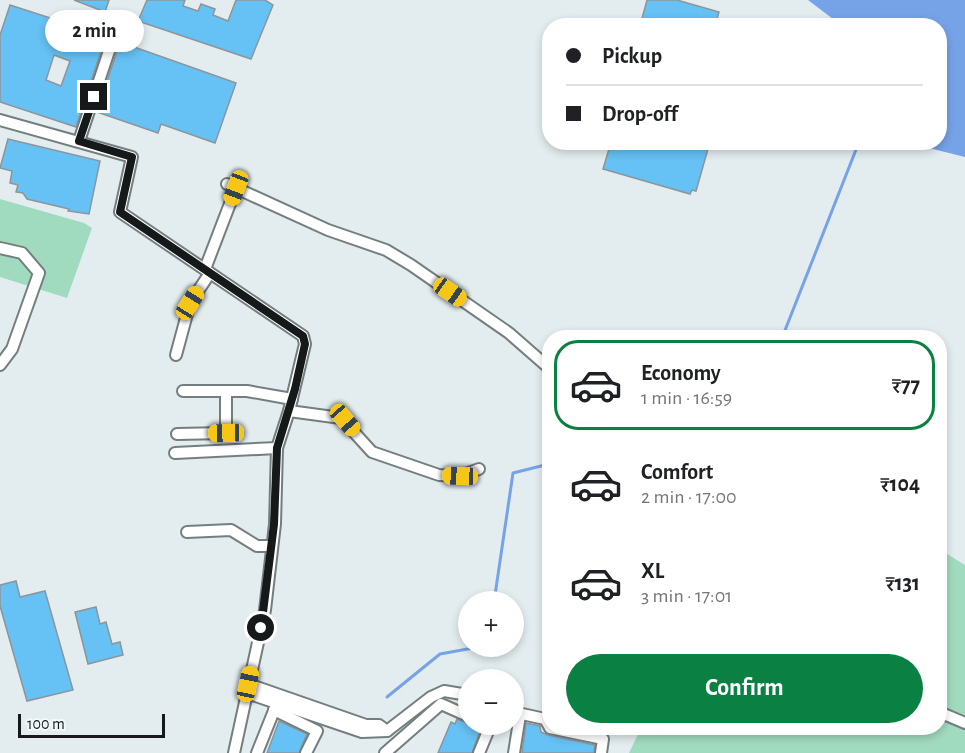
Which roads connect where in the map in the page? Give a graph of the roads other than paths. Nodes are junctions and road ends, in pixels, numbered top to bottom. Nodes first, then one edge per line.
1 (116, 33) dead end
2 (0, 120) edge
3 (79, 141) junction
4 (0, 248) edge
5 (207, 271) junction
6 (176, 355) dead end
7 (542, 362) edge
8 (0, 365) edge
9 (183, 391) dead end
10 (226, 391) junction
11 (292, 399) junction
12 (290, 411) junction
13 (177, 434) dead end
14 (277, 448) junction
15 (176, 453) dead end
16 (478, 470) dead end
17 (187, 532) dead end
18 (272, 546) junction
19 (248, 688) junction
20 (458, 693) edge
21 (275, 707) junction
22 (458, 712) edge
23 (524, 714) edge
24 (947, 715) edge
25 (542, 718) edge
26 (965, 723) edge
27 (387, 731) junction
28 (485, 735) edge
29 (515, 735) edge
30 (585, 735) edge
31 (234, 753) edge
32 (257, 753) edge
33 (306, 753) edge
34 (385, 753) edge
35 (479, 753) edge
36 (514, 753) edge
37 (601, 753) edge

1 - 3 street
2 - 3 street
3 - 5 street
4 - 8 street
5 - 6 street
5 - 7 street
5 - 11 street
9 - 10 street
10 - 11 street
10 - 13 street
11 - 12 street
12 - 14 street
12 - 16 street
14 - 15 street
14 - 18 street
17 - 18 street
18 - 19 street
19 - 21 street
19 - 27 street
19 - 31 street
20 - 27 street
21 - 27 street
21 - 32 street
21 - 33 street
22 - 34 street
23 - 25 street
24 - 26 street
28 - 35 street
29 - 36 street
30 - 37 street

